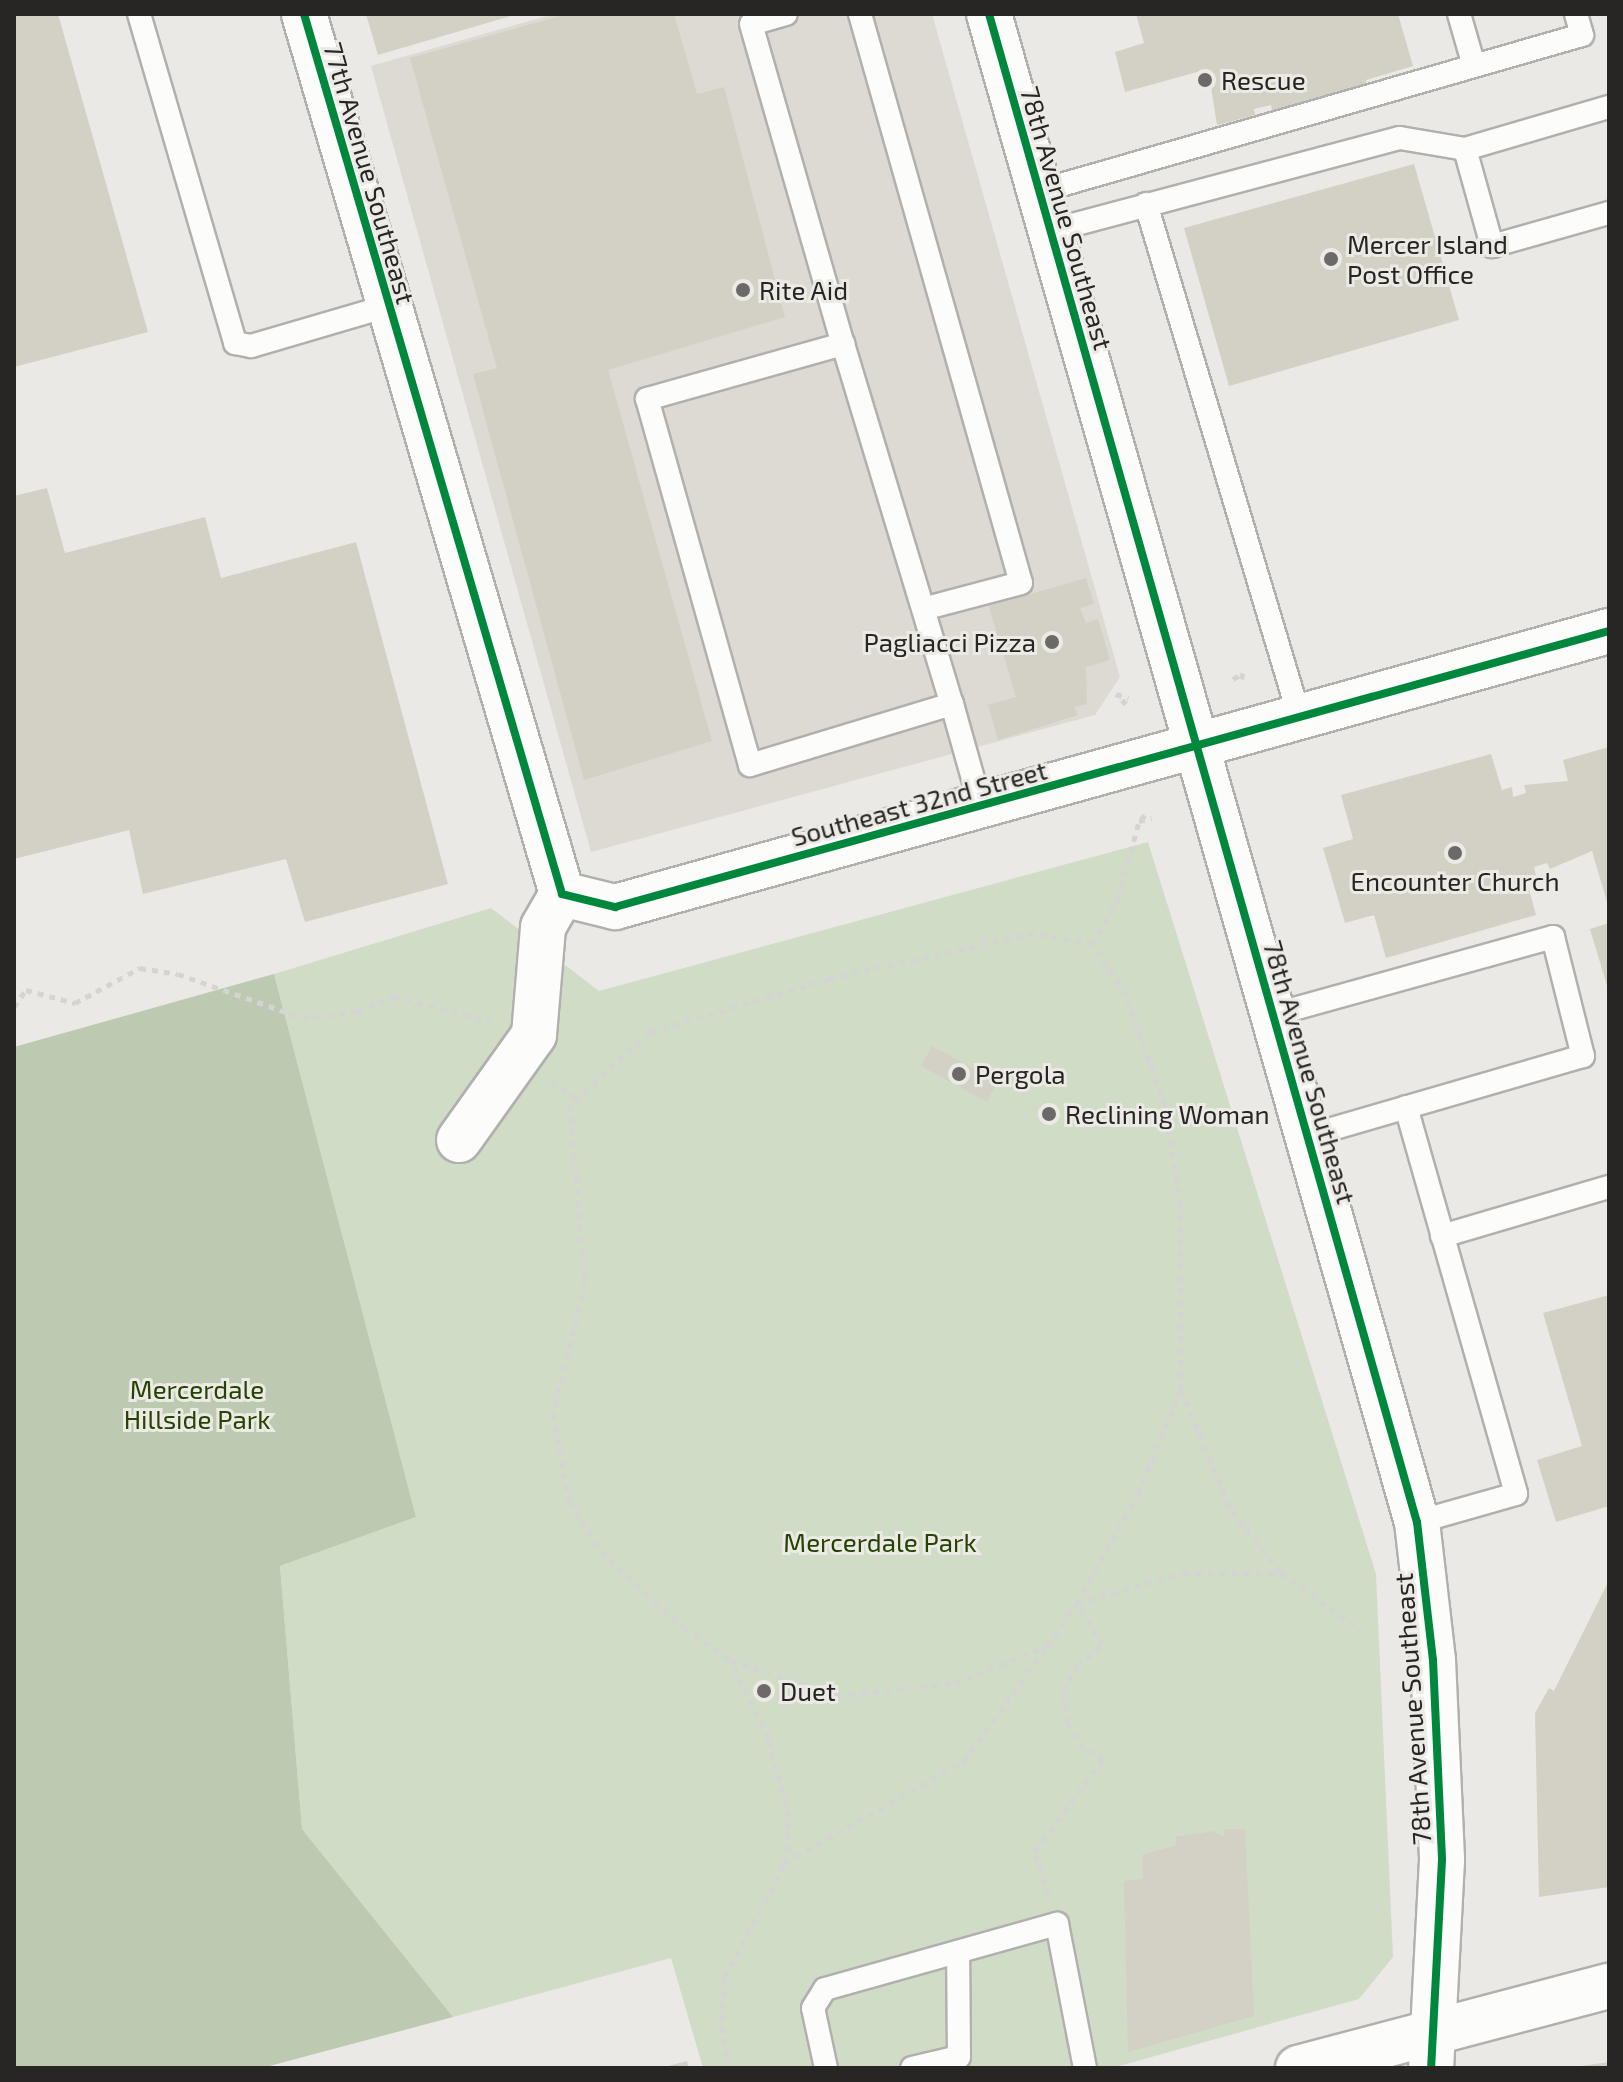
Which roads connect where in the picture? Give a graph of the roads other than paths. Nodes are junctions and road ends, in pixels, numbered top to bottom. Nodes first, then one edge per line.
1 (139, 14) edge
2 (304, 14) edge
3 (786, 14) edge
4 (860, 14) edge
5 (989, 14) edge
6 (1459, 14) edge
7 (1576, 14) edge
8 (1474, 66) junction
9 (1609, 107) edge
10 (1465, 149) junction
11 (1146, 204) junction
12 (1045, 211) junction
13 (1609, 213) edge
14 (388, 306) junction
15 (843, 344) junction
16 (923, 609) junction
17 (1609, 631) edge
18 (952, 704) junction
19 (1300, 719) junction
20 (1193, 749) junction
21 (981, 807) junction
22 (562, 894) junction
23 (1272, 1015) junction
24 (1406, 1107) junction
25 (1308, 1136) junction
26 (459, 1140) dead end
27 (1609, 1187) edge
28 (1442, 1236) junction
29 (1417, 1522) junction
30 (958, 1952) junction
31 (1609, 1986) edge
32 (1432, 2050) edge
33 (961, 2063) edge
34 (826, 2068) edge
35 (912, 2068) edge
36 (1085, 2068) edge
37 (1298, 2068) edge

1 - 14 lane
2 - 14 street, 77th Avenue Southeast
3 - 15 lane
4 - 16 lane
5 - 12 street, 78th Avenue Southeast
6 - 8 lane
7 - 8 lane
8 - 12 lane
9 - 10 lane
10 - 11 lane
10 - 13 lane
11 - 12 lane
11 - 19 lane
12 - 20 street, 78th Avenue Southeast
14 - 22 street, 77th Avenue Southeast
15 - 16 lane
15 - 18 lane
16 - 18 lane
17 - 19 street, Southeast 32nd Street
18 - 21 lane
19 - 20 street, Southeast 32nd Street
20 - 21 street, Southeast 32nd Street
20 - 23 street, 78th Avenue Southeast
21 - 22 street, Southeast 32nd Street
22 - 26 street
23 - 24 lane
23 - 25 street, 78th Avenue Southeast
24 - 25 lane
24 - 28 lane
25 - 29 street, 78th Avenue Southeast
27 - 28 lane
28 - 29 lane
29 - 32 street, 78th Avenue Southeast
30 - 33 lane
30 - 34 lane
30 - 36 lane
31 - 32 street
32 - 37 street
33 - 35 lane

